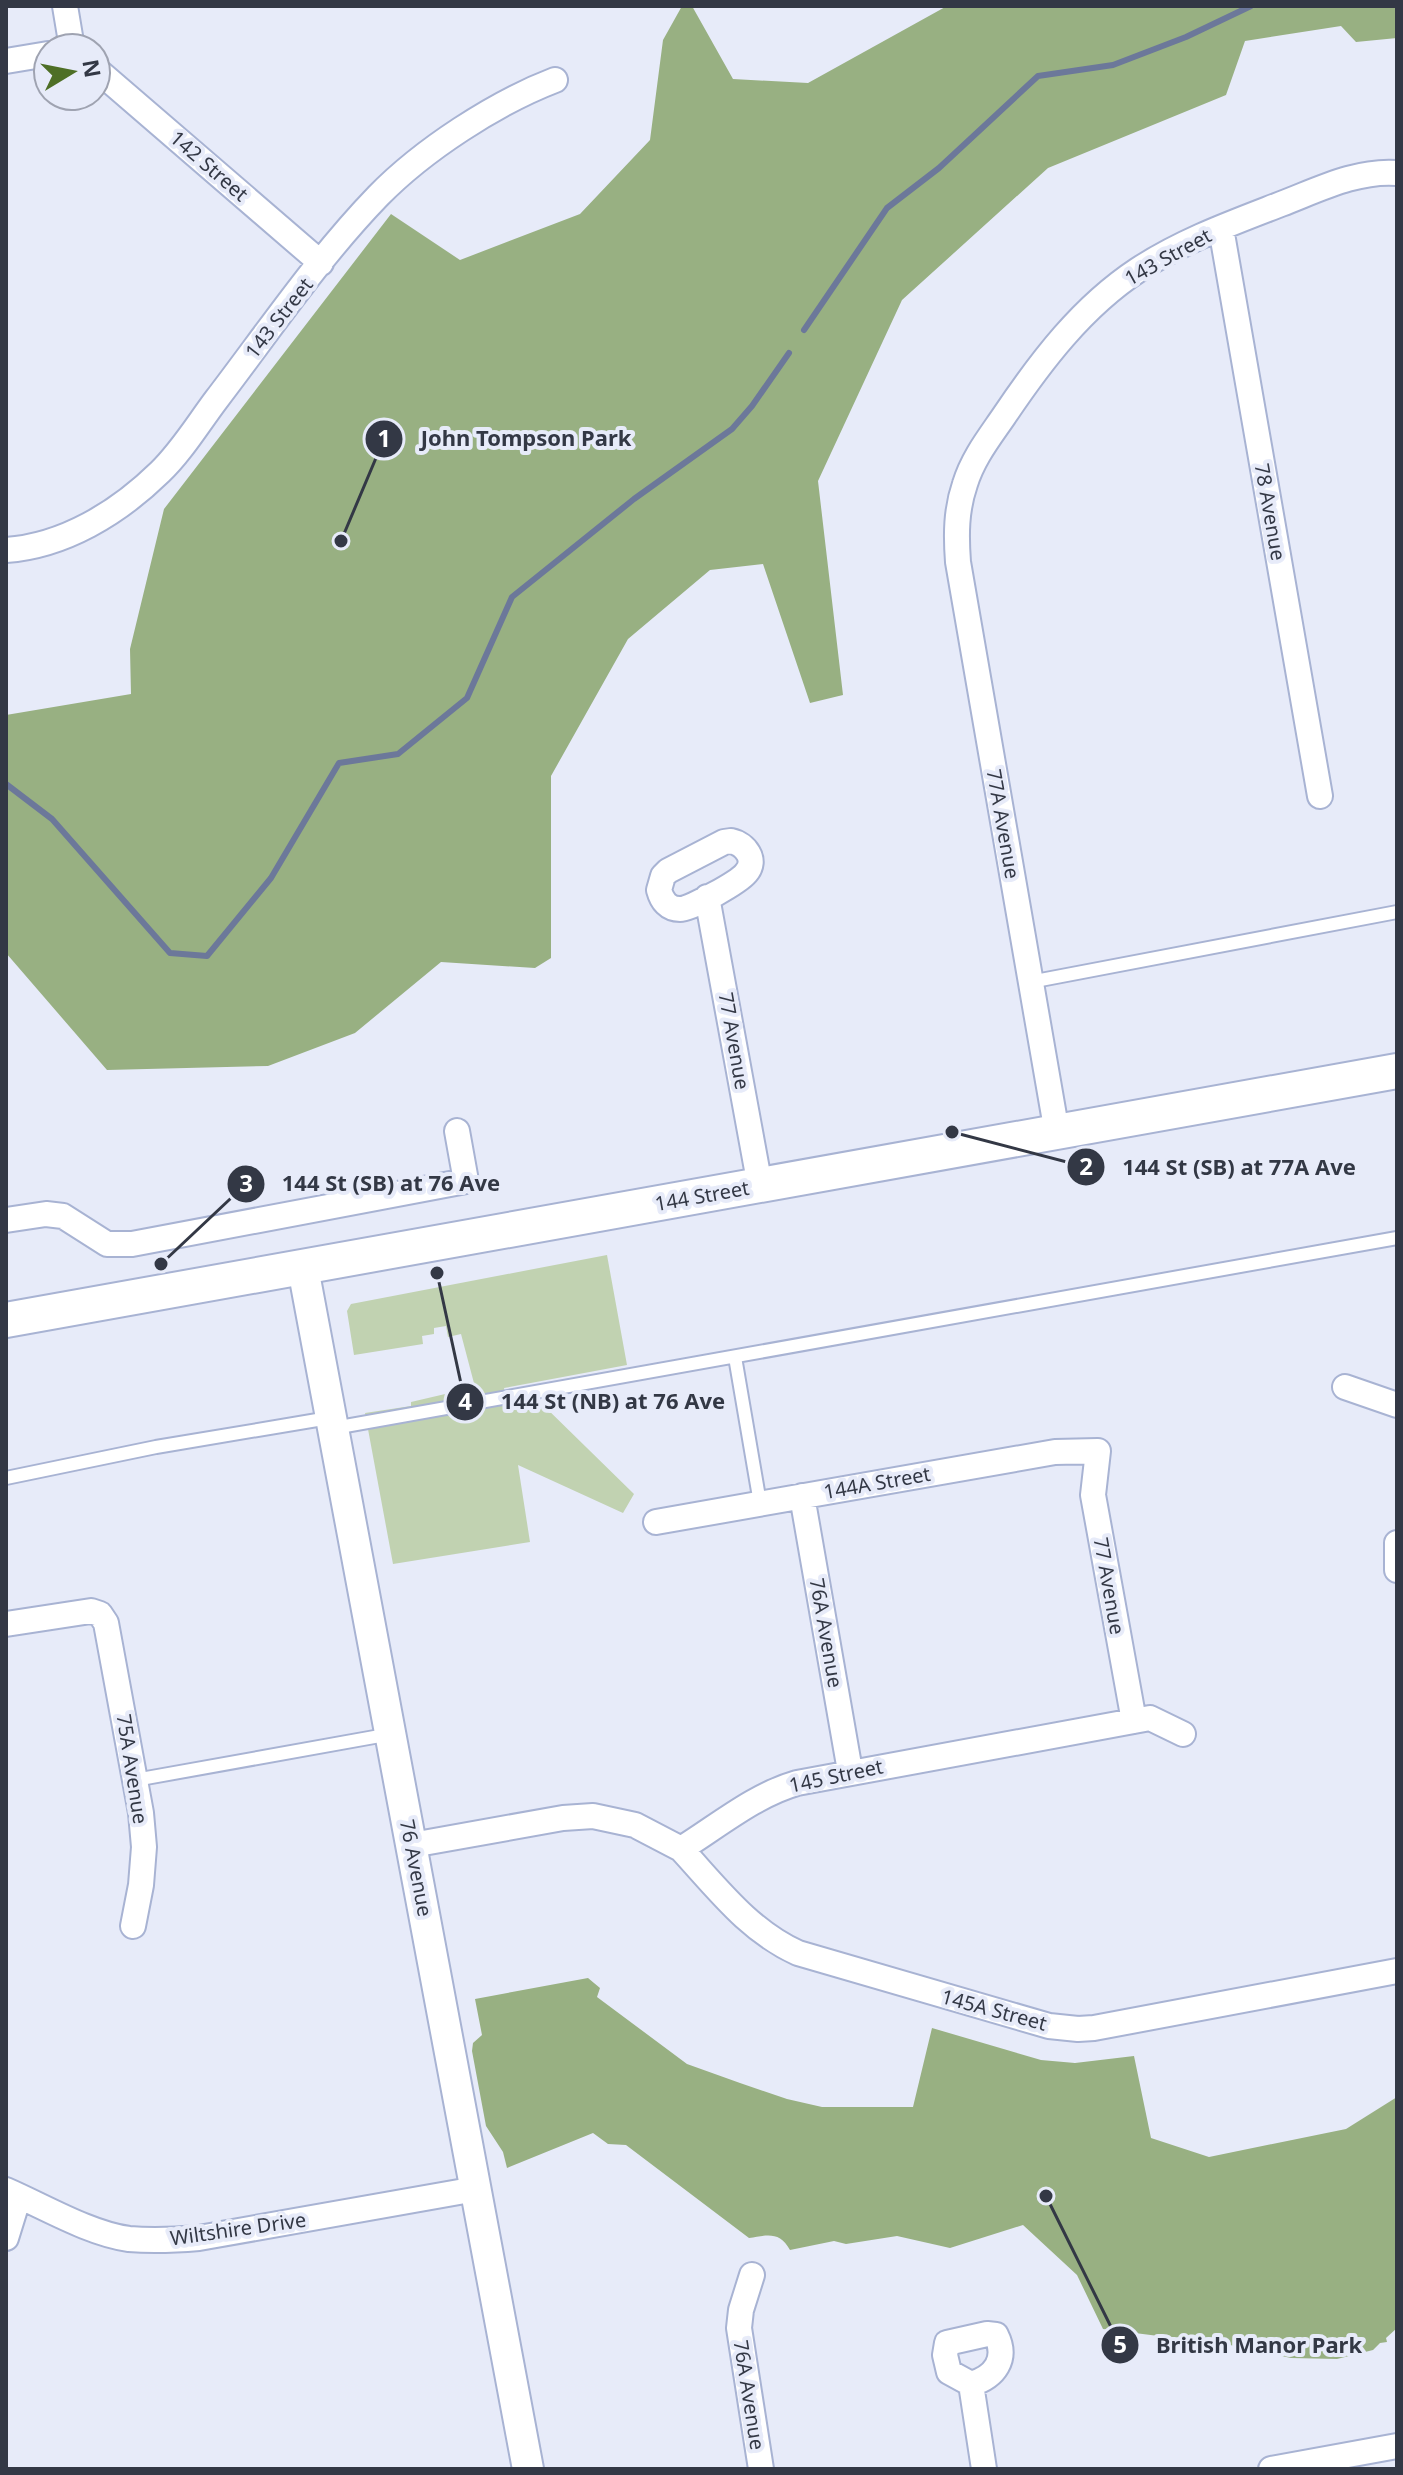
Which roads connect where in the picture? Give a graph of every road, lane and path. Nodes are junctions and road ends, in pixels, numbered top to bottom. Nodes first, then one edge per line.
1 (65, 6) edge
2 (69, 32) edge
3 (32, 57) edge
4 (6, 61) edge
5 (555, 80) dead end
6 (112, 83) edge
7 (1397, 173) edge
8 (1221, 228) junction
9 (321, 263) junction
10 (957, 514) joint
11 (6, 550) edge
12 (1320, 796) dead end
13 (707, 897) dead end
14 (1397, 912) edge
15 (1030, 982) junction
16 (1388, 1075) edge
17 (457, 1131) dead end
18 (1057, 1133) junction
19 (760, 1186) junction
20 (6, 1220) edge
21 (1397, 1238) edge
22 (303, 1268) junction
23 (6, 1320) edge
24 (735, 1357) junction
25 (1345, 1387) dead end
26 (1397, 1405) edge
27 (333, 1423) junction
28 (1098, 1451) joint
29 (6, 1478) edge
30 (802, 1496) junction
31 (760, 1503) junction
32 (656, 1522) dead end
33 (1397, 1543) edge
34 (1397, 1570) edge
35 (6, 1624) edge
36 (1134, 1721) junction
37 (391, 1734) junction
38 (1183, 1734) dead end
39 (850, 1771) junction
40 (135, 1780) junction
41 (412, 1845) junction
42 (681, 1849) junction
43 (133, 1926) dead end
44 (1397, 1971) edge
45 (476, 2189) junction
46 (13, 2193) edge
47 (6, 2238) edge
48 (752, 2275) dead end
49 (971, 2384) dead end
50 (1397, 2446) edge
51 (528, 2469) edge
52 (761, 2469) edge
53 (984, 2469) edge
54 (1271, 2469) edge

1 - 2 street
3 - 4 street
5 - 9 street, 143 Street
6 - 9 street, 142 Street
7 - 8 street, 143 Street
8 - 10 street, 143 Street
8 - 12 street, 78 Avenue
9 - 11 street, 143 Street
10 - 15 street, 77A Avenue
13 - 19 street, 77 Avenue
14 - 15 lane
15 - 18 street, 77A Avenue
16 - 18 main road, 144 Street
17 - 20 street
18 - 19 main road, 144 Street
19 - 22 main road, 144 Street
21 - 24 lane
22 - 23 main road, 144 Street
22 - 27 street, 76 Avenue
24 - 27 lane
24 - 31 lane
25 - 26 street
27 - 29 lane
27 - 37 street, 76 Avenue
28 - 30 street, 144A Street
28 - 36 street, 77 Avenue
30 - 31 street, 144A Street
30 - 39 street, 76A Avenue
31 - 32 street, 144A Street
33 - 34 street
35 - 40 street, 75A Avenue
36 - 38 street, 145 Street
36 - 39 street, 145 Street
37 - 40 lane
37 - 41 street, 76 Avenue
39 - 42 street, 145 Street
40 - 43 street, 75A Avenue
41 - 42 street
41 - 45 street, 76 Avenue
42 - 44 street, 145A Street
45 - 46 street, Wiltshire Drive
45 - 51 street, 76 Avenue
46 - 47 street
48 - 52 street, 76A Avenue
49 - 53 street
50 - 54 street

